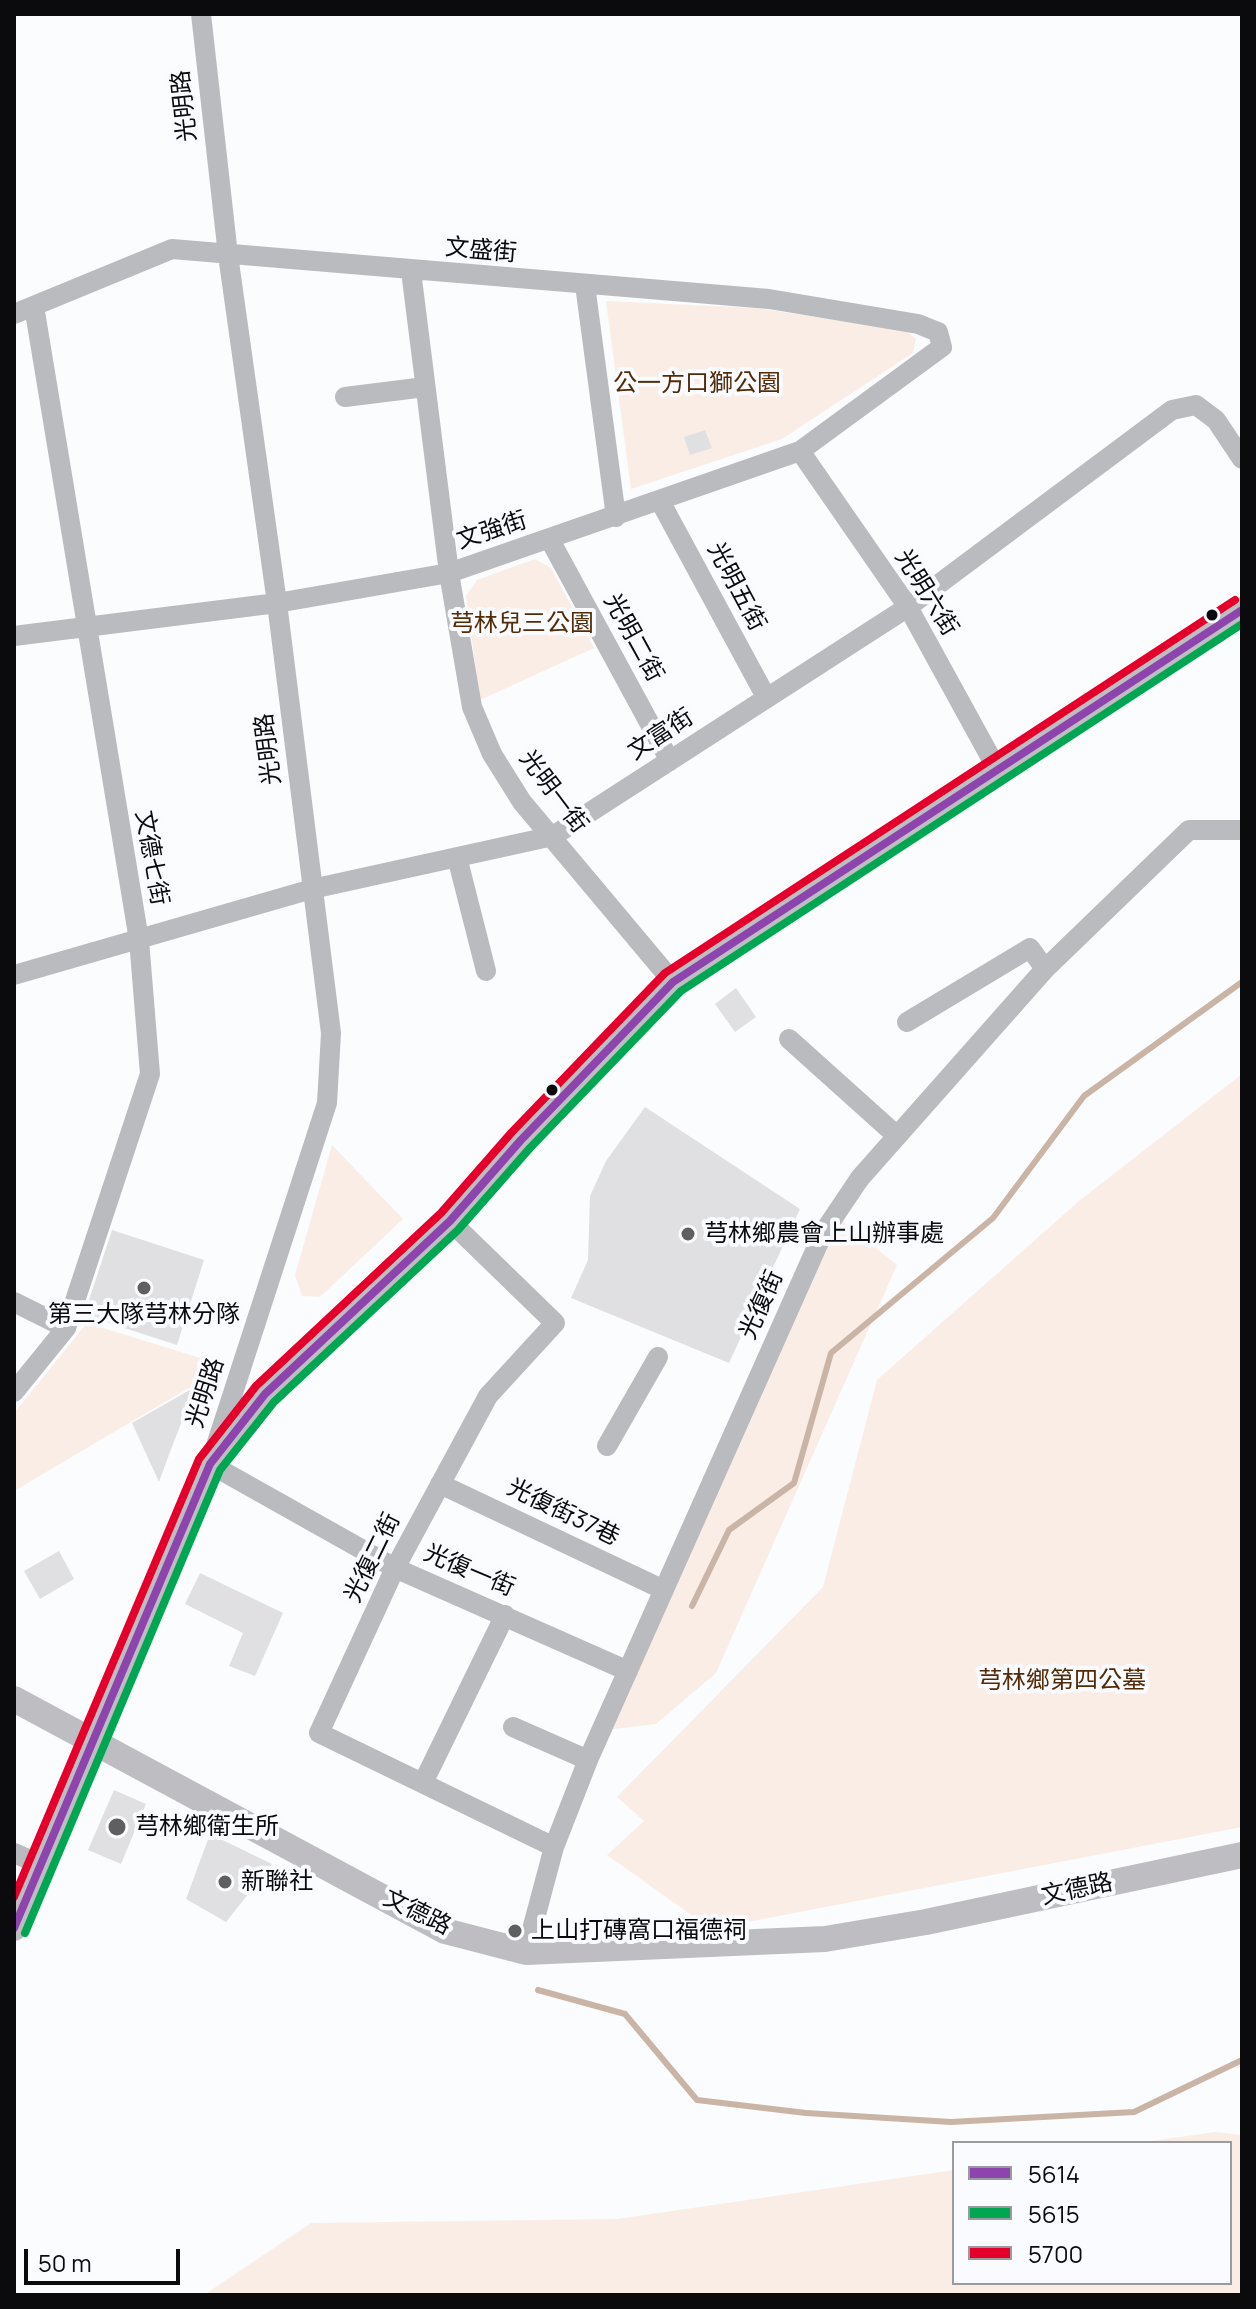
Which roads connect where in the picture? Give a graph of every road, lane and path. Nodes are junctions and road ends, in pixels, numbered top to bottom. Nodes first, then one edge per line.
1 (201, 14) edge
2 (228, 255) junction
3 (411, 271) junction
4 (585, 285) junction
5 (34, 306) junction
6 (14, 314) edge
7 (942, 347) joint
8 (425, 387) junction
9 (345, 397) dead end
10 (800, 451) junction
11 (1242, 459) edge
12 (660, 501) junction
13 (616, 517) junction
14 (550, 540) junction
15 (449, 573) junction
16 (277, 603) junction
17 (908, 607) junction
18 (1242, 610) edge
19 (85, 627) junction
20 (14, 636) edge
21 (766, 697) junction
22 (670, 761) junction
23 (997, 769) junction
24 (1242, 830) edge
25 (553, 836) junction
26 (457, 857) junction
27 (312, 889) junction
28 (139, 940) junction
29 (1045, 969) junction
30 (486, 971) dead end
31 (14, 975) edge
32 (673, 982) junction
33 (907, 1022) dead end
34 (789, 1039) dead end
35 (897, 1136) junction
36 (450, 1221) junction
37 (14, 1302) edge
38 (66, 1328) junction
39 (658, 1357) dead end
40 (14, 1392) edge
41 (607, 1446) dead end
42 (210, 1464) junction
43 (440, 1484) junction
44 (395, 1568) junction
45 (664, 1590) junction
46 (505, 1615) junction
47 (628, 1671) junction
48 (14, 1699) edge
49 (513, 1727) dead end
50 (94, 1742) junction
51 (588, 1760) junction
52 (423, 1783) junction
53 (554, 1847) junction
54 (14, 1853) edge
55 (1242, 1855) edge
56 (39, 1864) junction
57 (14, 1928) edge
58 (526, 1952) junction

1 - 2 street, 光明路
2 - 3 street, 文盛街
2 - 5 street, 文盛街
2 - 16 street, 光明路
3 - 4 street, 文盛街
3 - 8 street, 光明一街
4 - 7 street, 文盛街
4 - 13 street
5 - 6 street, 文盛街
5 - 19 street, 文德七街
7 - 10 street, 文強街
8 - 9 street
8 - 15 street, 光明一街
10 - 12 street, 文強街
10 - 17 street, 光明六街
11 - 17 street, 文富街
12 - 13 street, 文強街
12 - 21 street, 光明五街
13 - 14 street, 文強街
14 - 15 street, 文強街
14 - 22 street, 光明二街
15 - 16 street, 文強街
15 - 25 street, 光明一街
16 - 19 street, 文強街
16 - 27 street, 光明路
17 - 21 street, 文富街
17 - 23 street, 光明六街
18 - 23 main road
19 - 20 street, 文強街
19 - 28 street, 文德七街
21 - 22 street, 文富街
22 - 25 street, 文富街
23 - 32 main road
24 - 29 street, 光復街
25 - 26 street, 文富街
25 - 32 street, 光明一街
26 - 27 street, 文富街
26 - 30 street
27 - 28 street, 文富街
27 - 42 street, 光明路
28 - 31 street, 文富街
28 - 38 street, 文德七街
29 - 33 street
29 - 35 street, 光復街
32 - 36 main road
34 - 35 street
35 - 45 street, 光復街
36 - 42 main road
36 - 43 street, 光復二街
37 - 38 street
38 - 40 street, 文德七街
39 - 41 street
42 - 44 street, 光復一街
42 - 50 main road
43 - 44 street, 光復二街
43 - 45 street, 光復街37巷
44 - 46 street, 光復一街
44 - 52 street, 光復二街
45 - 47 street, 光復街
46 - 47 street, 光復一街
46 - 52 street
47 - 51 street, 光復街
48 - 50 main road, 文德路
49 - 51 street
50 - 56 main road
50 - 58 main road, 文德路
51 - 53 street, 光復街
52 - 53 street, 光復二街
53 - 58 street, 光復街
54 - 56 street
55 - 58 main road, 文德路
56 - 57 main road

